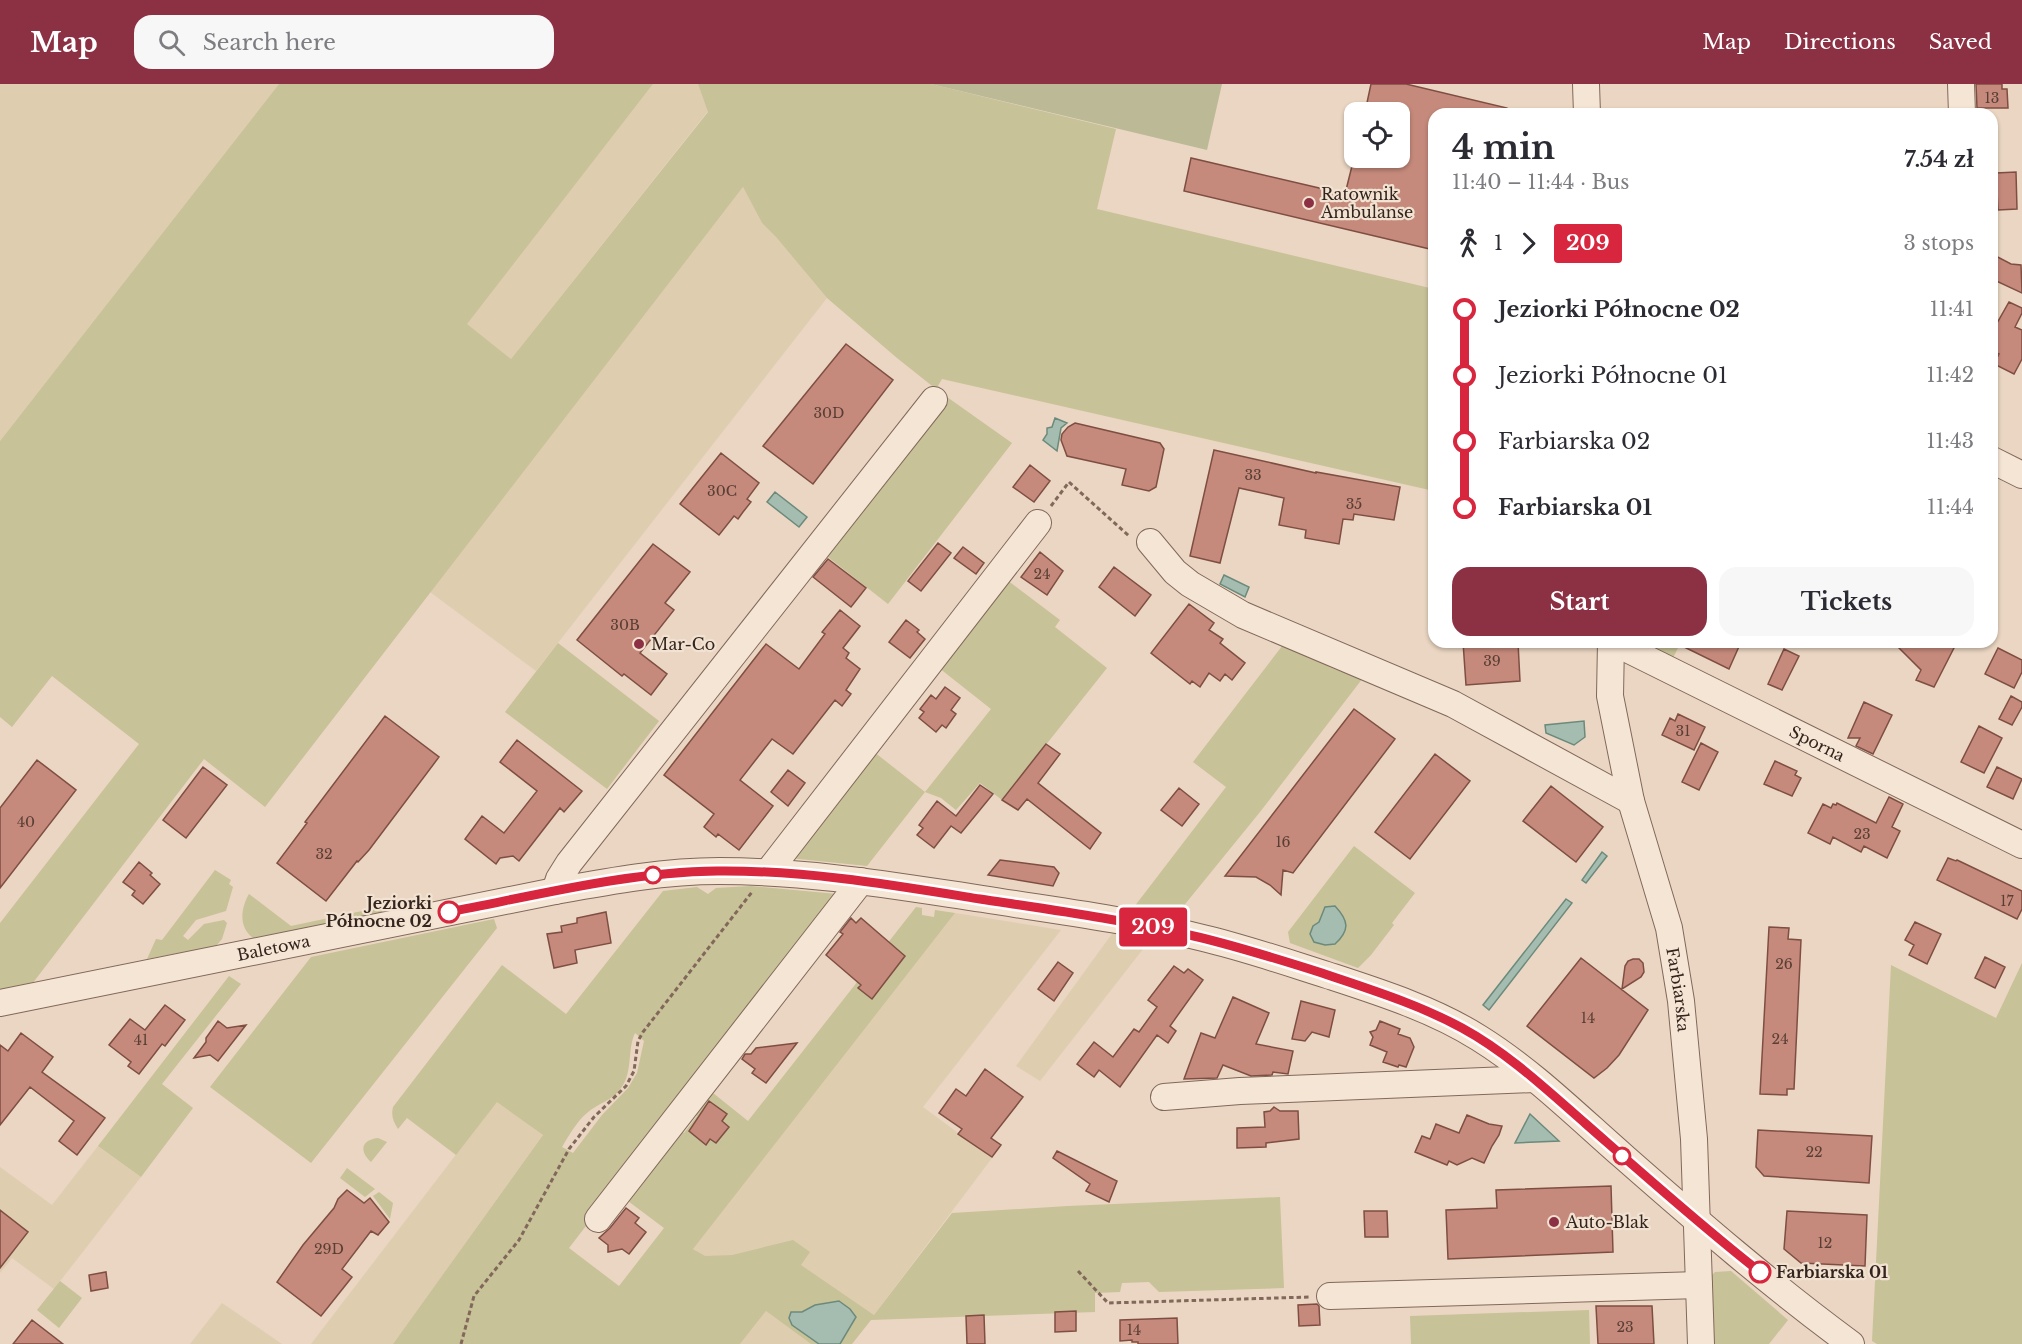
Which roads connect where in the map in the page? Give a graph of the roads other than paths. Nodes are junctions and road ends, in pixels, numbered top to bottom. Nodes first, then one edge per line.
1 (1587, 84) edge
2 (1961, 84) edge
3 (1587, 108) edge
4 (1962, 108) edge
5 (934, 400) dead end
6 (1998, 463) edge
7 (2022, 475) edge
8 (1038, 523) road end
9 (1154, 546) road end
10 (1612, 648) edge
11 (1624, 648) edge
12 (1631, 801) junction
13 (2022, 845) edge
14 (768, 872) junction
15 (861, 881) junction
16 (555, 891) junction
17 (0, 1003) edge
18 (1534, 1079) junction
19 (1164, 1097) dead end
20 (597, 1218) dead end
21 (1696, 1221) junction
22 (1699, 1286) junction
23 (1330, 1296) road end
24 (1701, 1344) edge
25 (1851, 1344) edge

1 - 3 street
2 - 4 street
5 - 16 street
6 - 7 street
8 - 14 street
9 - 12 street
10 - 12 street, Farbiarska
11 - 13 street, Sporna
12 - 21 street, Farbiarska
14 - 15 street, Baletowa
14 - 16 street, Baletowa
15 - 18 street, Baletowa
15 - 20 street
16 - 17 street, Baletowa
18 - 19 street
18 - 21 street, Baletowa
21 - 22 street, Farbiarska
21 - 25 street, Baletowa
22 - 23 street
22 - 24 street, Farbiarska

